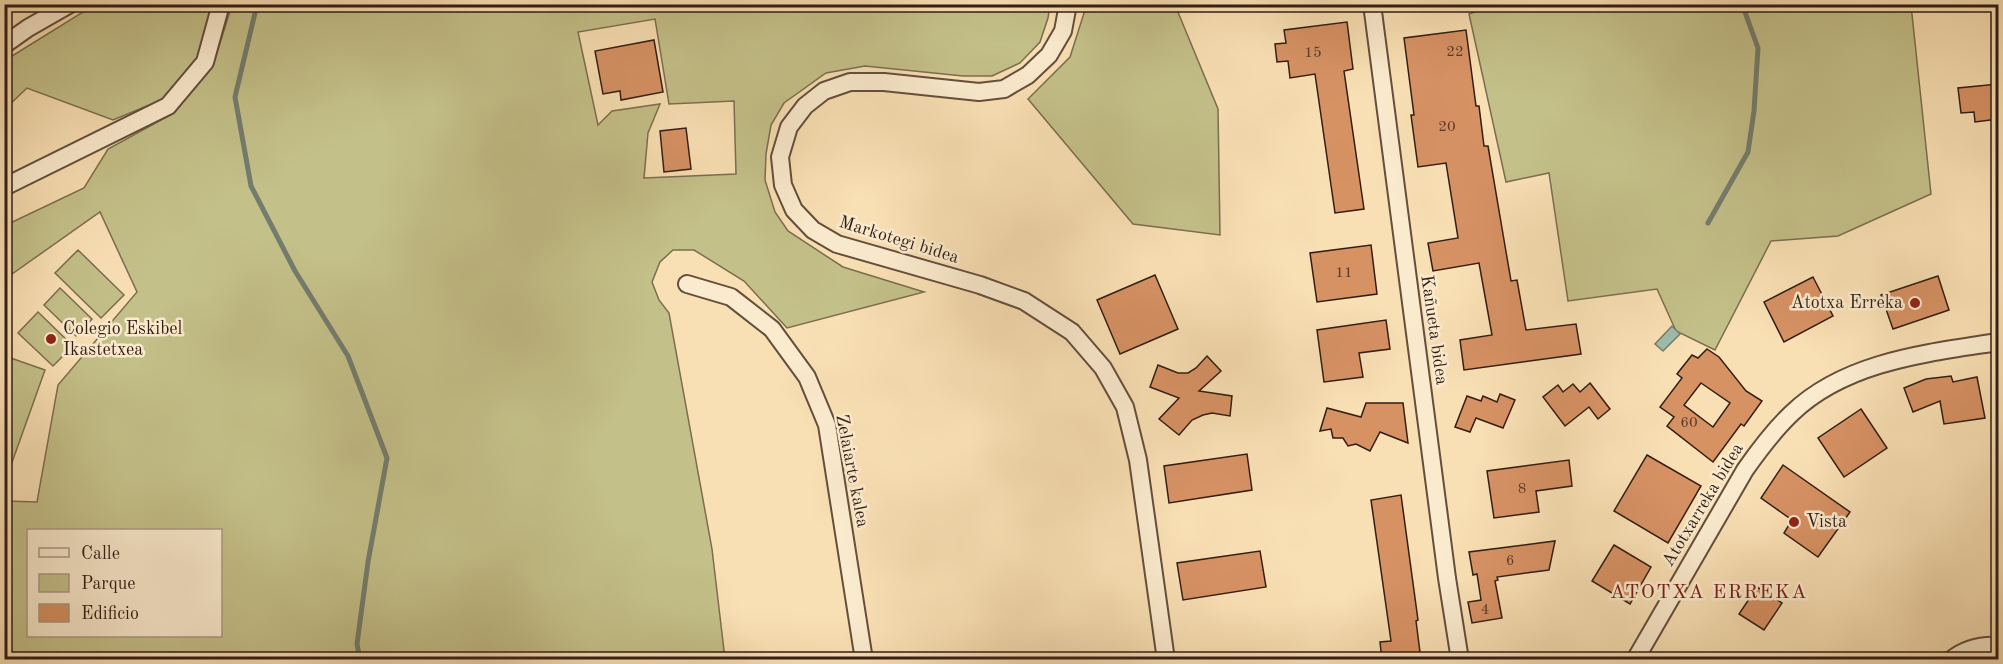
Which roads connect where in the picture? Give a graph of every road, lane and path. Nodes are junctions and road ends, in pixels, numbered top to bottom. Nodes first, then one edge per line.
1 (70, 4) edge
2 (221, 4) edge
3 (1068, 4) edge
4 (1372, 4) edge
5 (4, 45) edge
6 (4, 187) edge
7 (687, 284) dead end
8 (1998, 342) edge
9 (1998, 646) edge
10 (864, 660) edge
11 (1166, 660) edge
12 (1460, 660) edge
13 (1635, 660) edge
14 (1951, 660) edge

1 - 5 street
2 - 6 street
3 - 11 street, Markotegi bidea
4 - 12 street, Kañueta bidea
7 - 10 street, Zelaiarte kalea
8 - 13 street, Atotxarreka bidea
9 - 14 street

